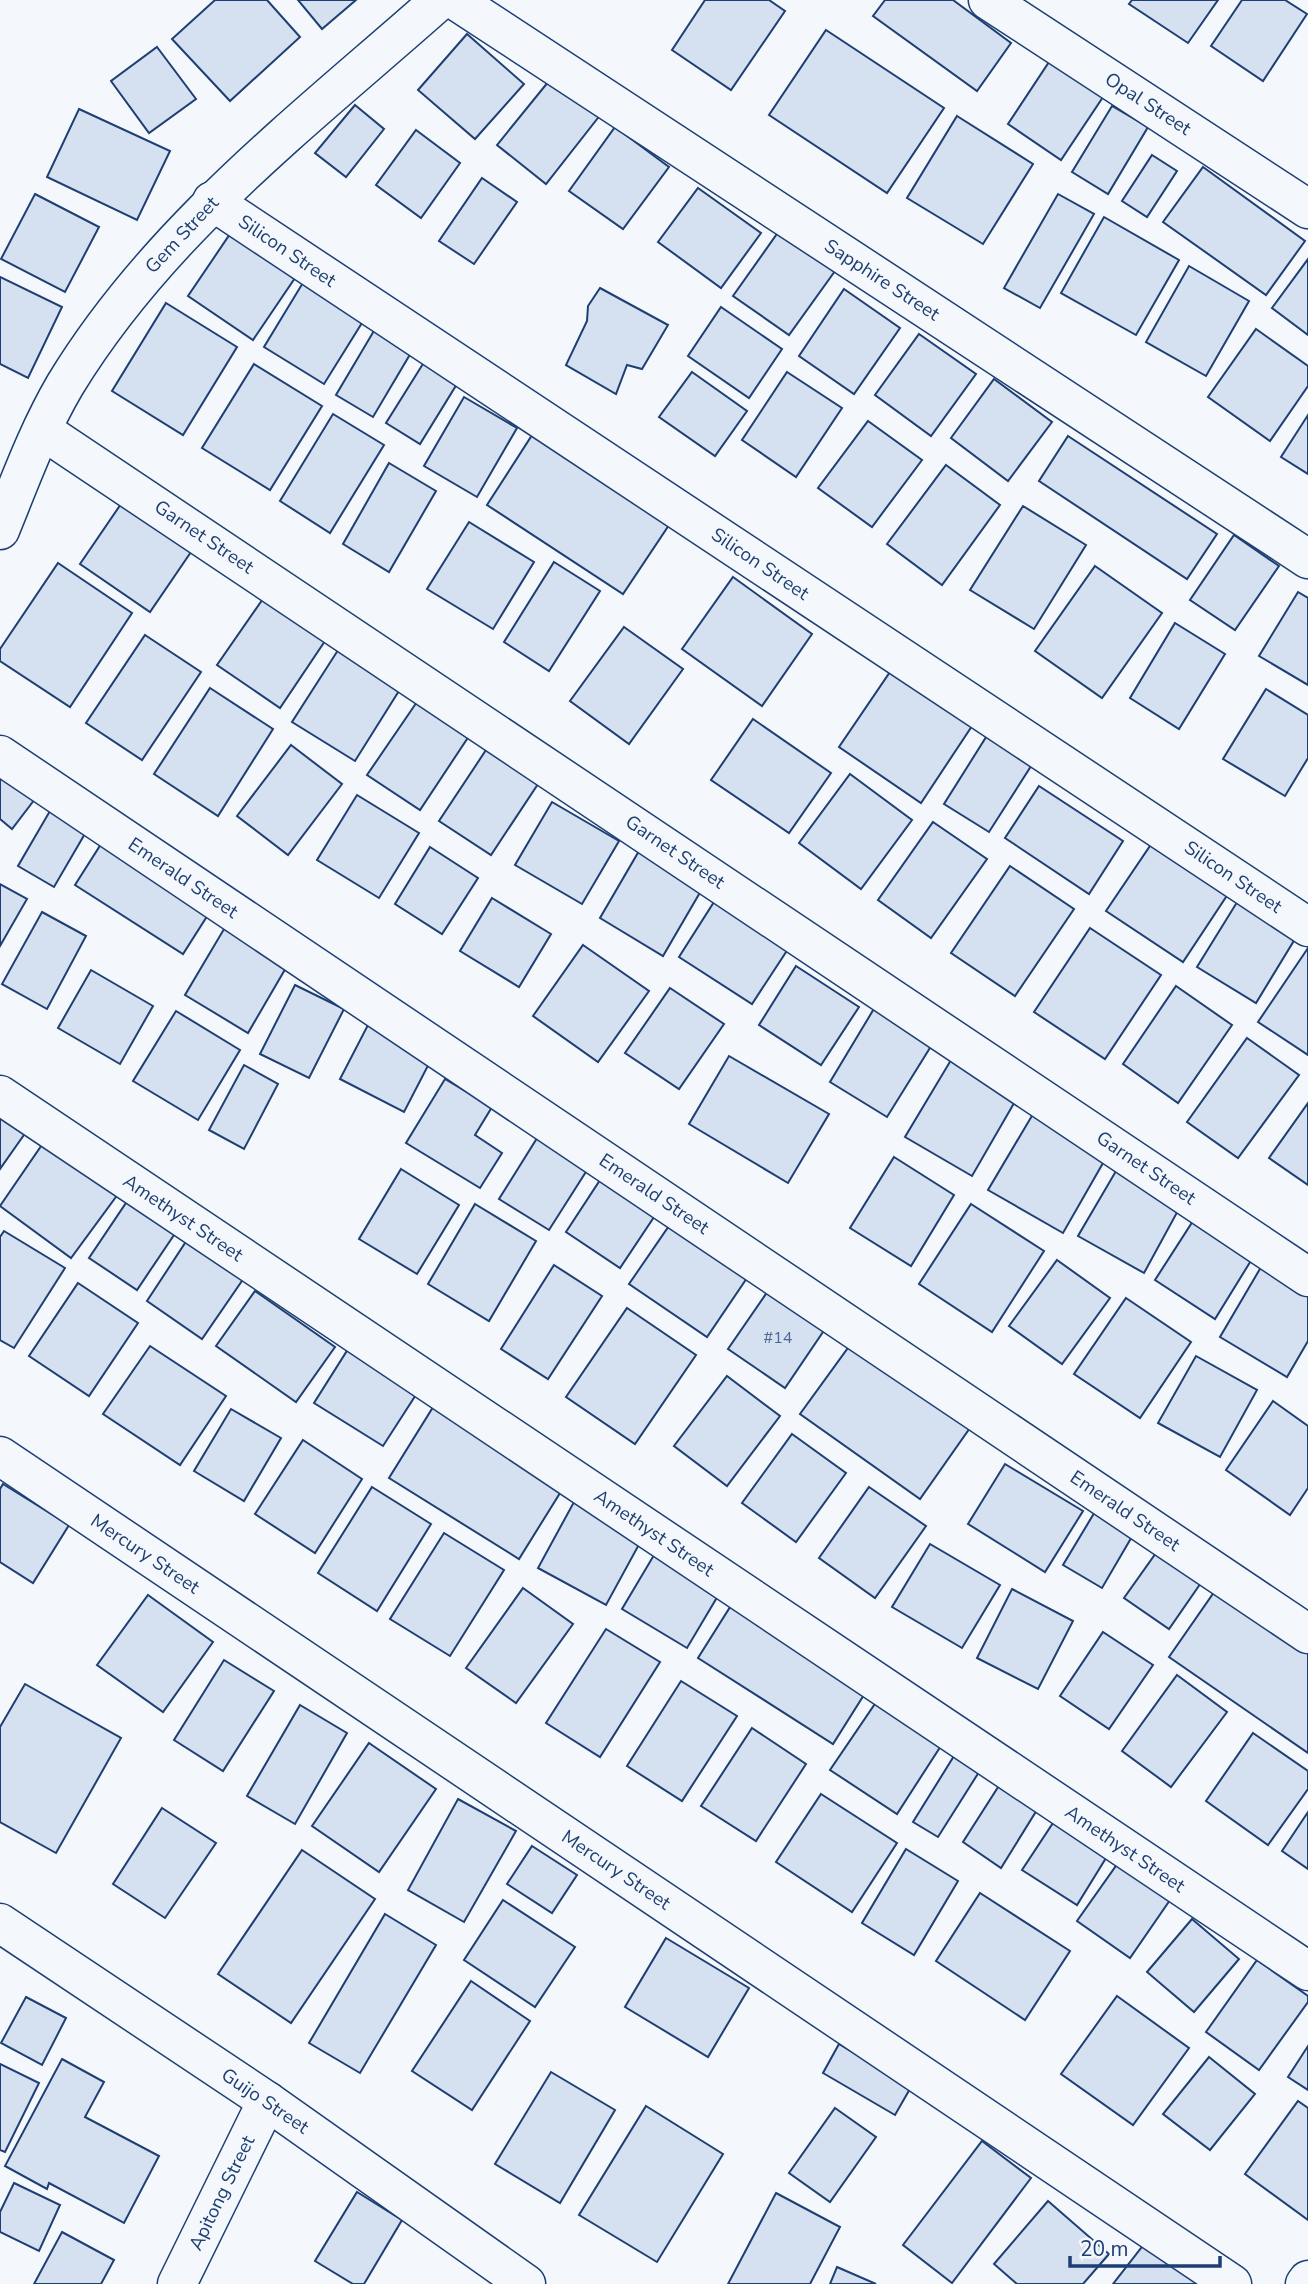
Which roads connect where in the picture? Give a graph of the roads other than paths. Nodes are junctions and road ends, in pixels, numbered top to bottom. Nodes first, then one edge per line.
1 (440, 0) edge
2 (455, 0) edge
3 (988, 0) edge
4 (212, 201) junction
5 (1308, 209) edge
6 (42, 430) junction
7 (0, 530) edge
8 (1308, 559) edge
9 (0, 755) edge
10 (1308, 927) edge
11 (0, 1095) edge
12 (1308, 1277) edge
13 (0, 1456) edge
14 (1308, 1634) edge
15 (0, 1923) edge
16 (1308, 1971) edge
17 (267, 2101) junction
18 (177, 2284) edge
19 (526, 2284) edge
20 (1232, 2284) edge

1 - 4 street, Gem Street
2 - 8 street, Sapphire Street
3 - 5 street, Opal Street
4 - 6 street, Gem Street
4 - 10 street, Silicon Street
6 - 7 street, Gem Street
6 - 12 street, Garnet Street
9 - 14 street, Emerald Street
11 - 16 street, Amethyst Street
13 - 20 street, Mercury Street
15 - 17 street, Guijo Street
17 - 18 street, Apitong Street
17 - 19 street, Guijo Street

